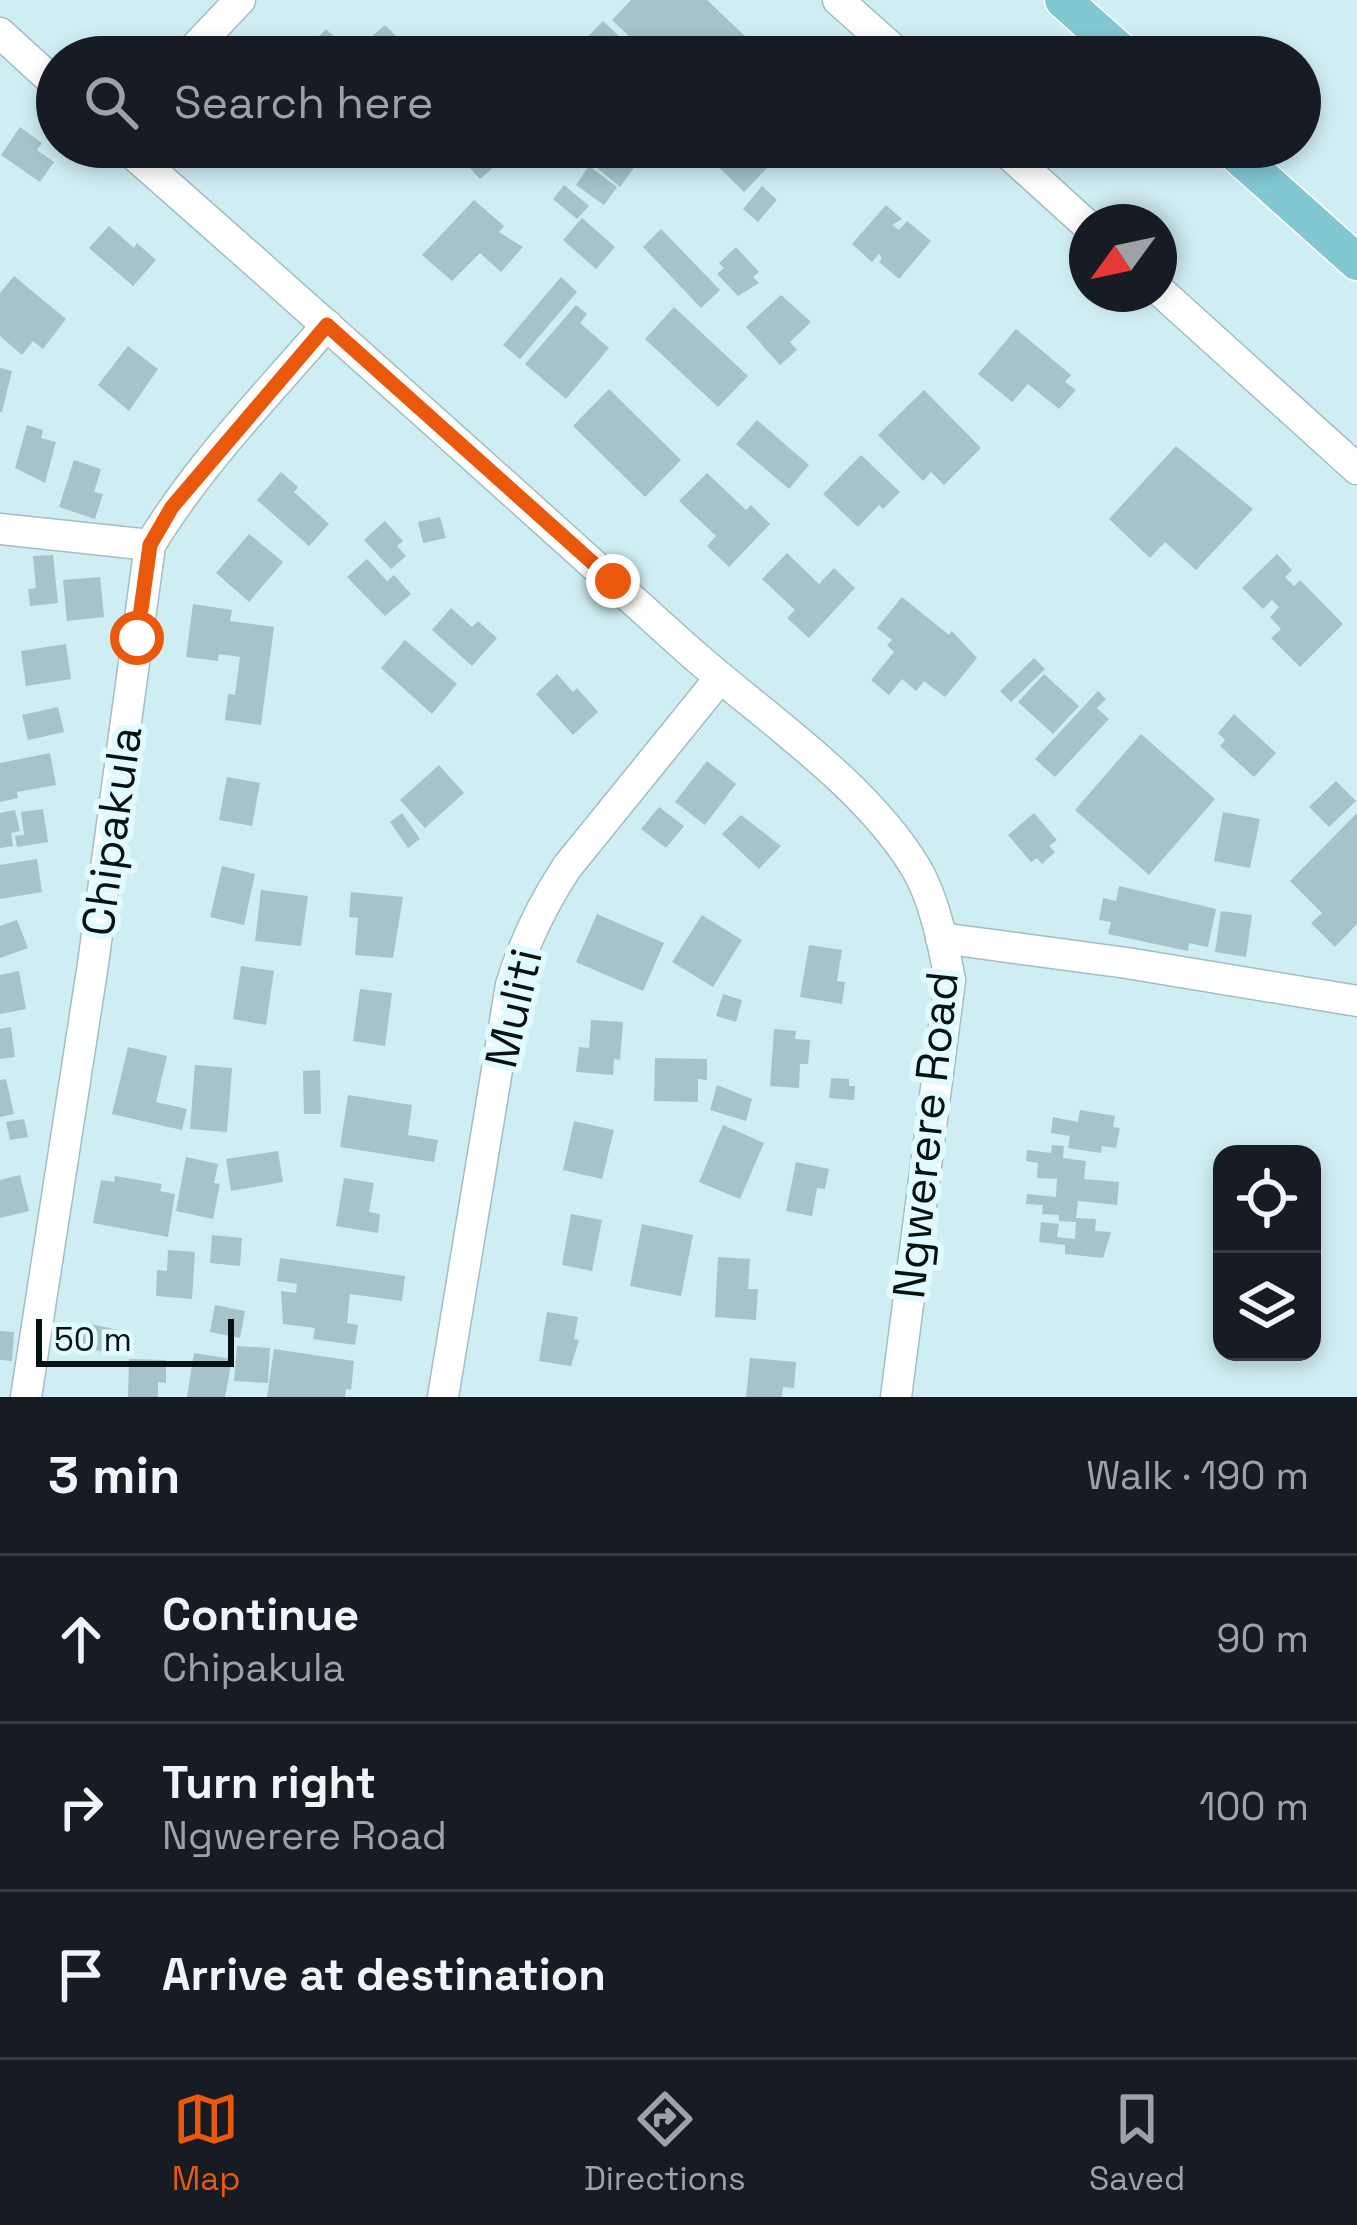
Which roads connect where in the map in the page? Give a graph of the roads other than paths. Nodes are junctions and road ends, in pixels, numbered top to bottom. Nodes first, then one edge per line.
1 (240, 0) edge
2 (838, 0) edge
3 (1063, 0) edge
4 (0, 33) edge
5 (206, 36) edge
6 (878, 36) edge
7 (1103, 36) edge
8 (36, 66) edge
9 (149, 168) edge
10 (1024, 168) edge
11 (1252, 168) edge
12 (1069, 209) edge
13 (1357, 262) edge
14 (1177, 306) edge
15 (327, 325) junction
16 (1357, 469) edge
17 (0, 529) edge
18 (150, 545) junction
19 (720, 678) junction
20 (941, 938) junction
21 (1357, 1001) edge
22 (26, 1397) edge
23 (443, 1397) edge
24 (896, 1397) edge

1 - 5 street
2 - 6 street
3 - 7 main road
4 - 8 street
9 - 15 street, Ngwerere Road
10 - 12 street
11 - 13 main road
14 - 16 street
15 - 18 street, Chipakula
15 - 19 street, Ngwerere Road
17 - 18 street
18 - 22 street, Chipakula
19 - 20 street, Ngwerere Road
19 - 23 street, Muliti
20 - 21 street
20 - 24 street, Ngwerere Road

